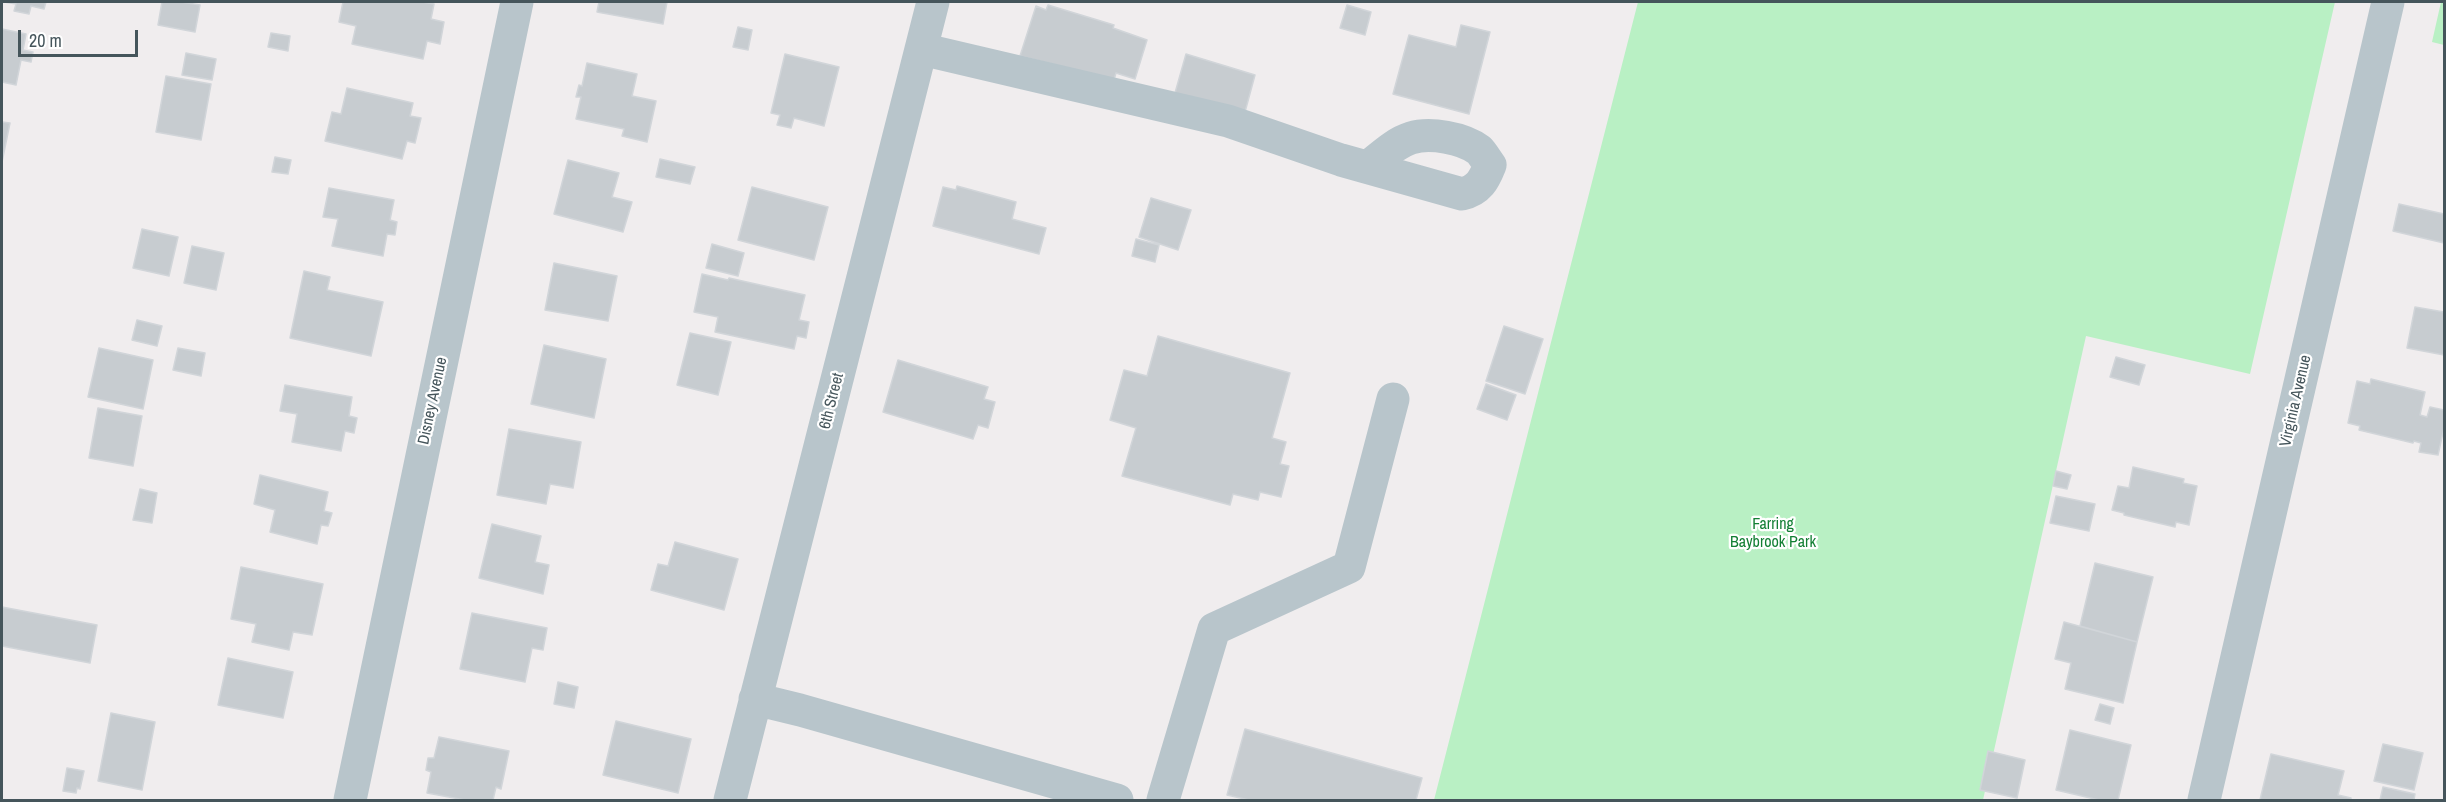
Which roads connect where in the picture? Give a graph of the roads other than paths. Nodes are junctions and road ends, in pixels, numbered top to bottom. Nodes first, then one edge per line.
1 (517, 2) edge
2 (933, 2) edge
3 (2388, 2) edge
4 (921, 49) junction
5 (1368, 166) dead end
6 (1393, 399) dead end
7 (755, 699) junction
8 (350, 801) edge
9 (730, 801) edge
10 (1117, 801) edge
11 (1163, 801) edge
12 (2204, 801) edge

1 - 8 street, Disney Avenue
2 - 4 street, 6th Street
3 - 12 street, Virginia Avenue
4 - 5 street
4 - 7 street, 6th Street
6 - 11 street
7 - 9 street, 6th Street
7 - 10 street

